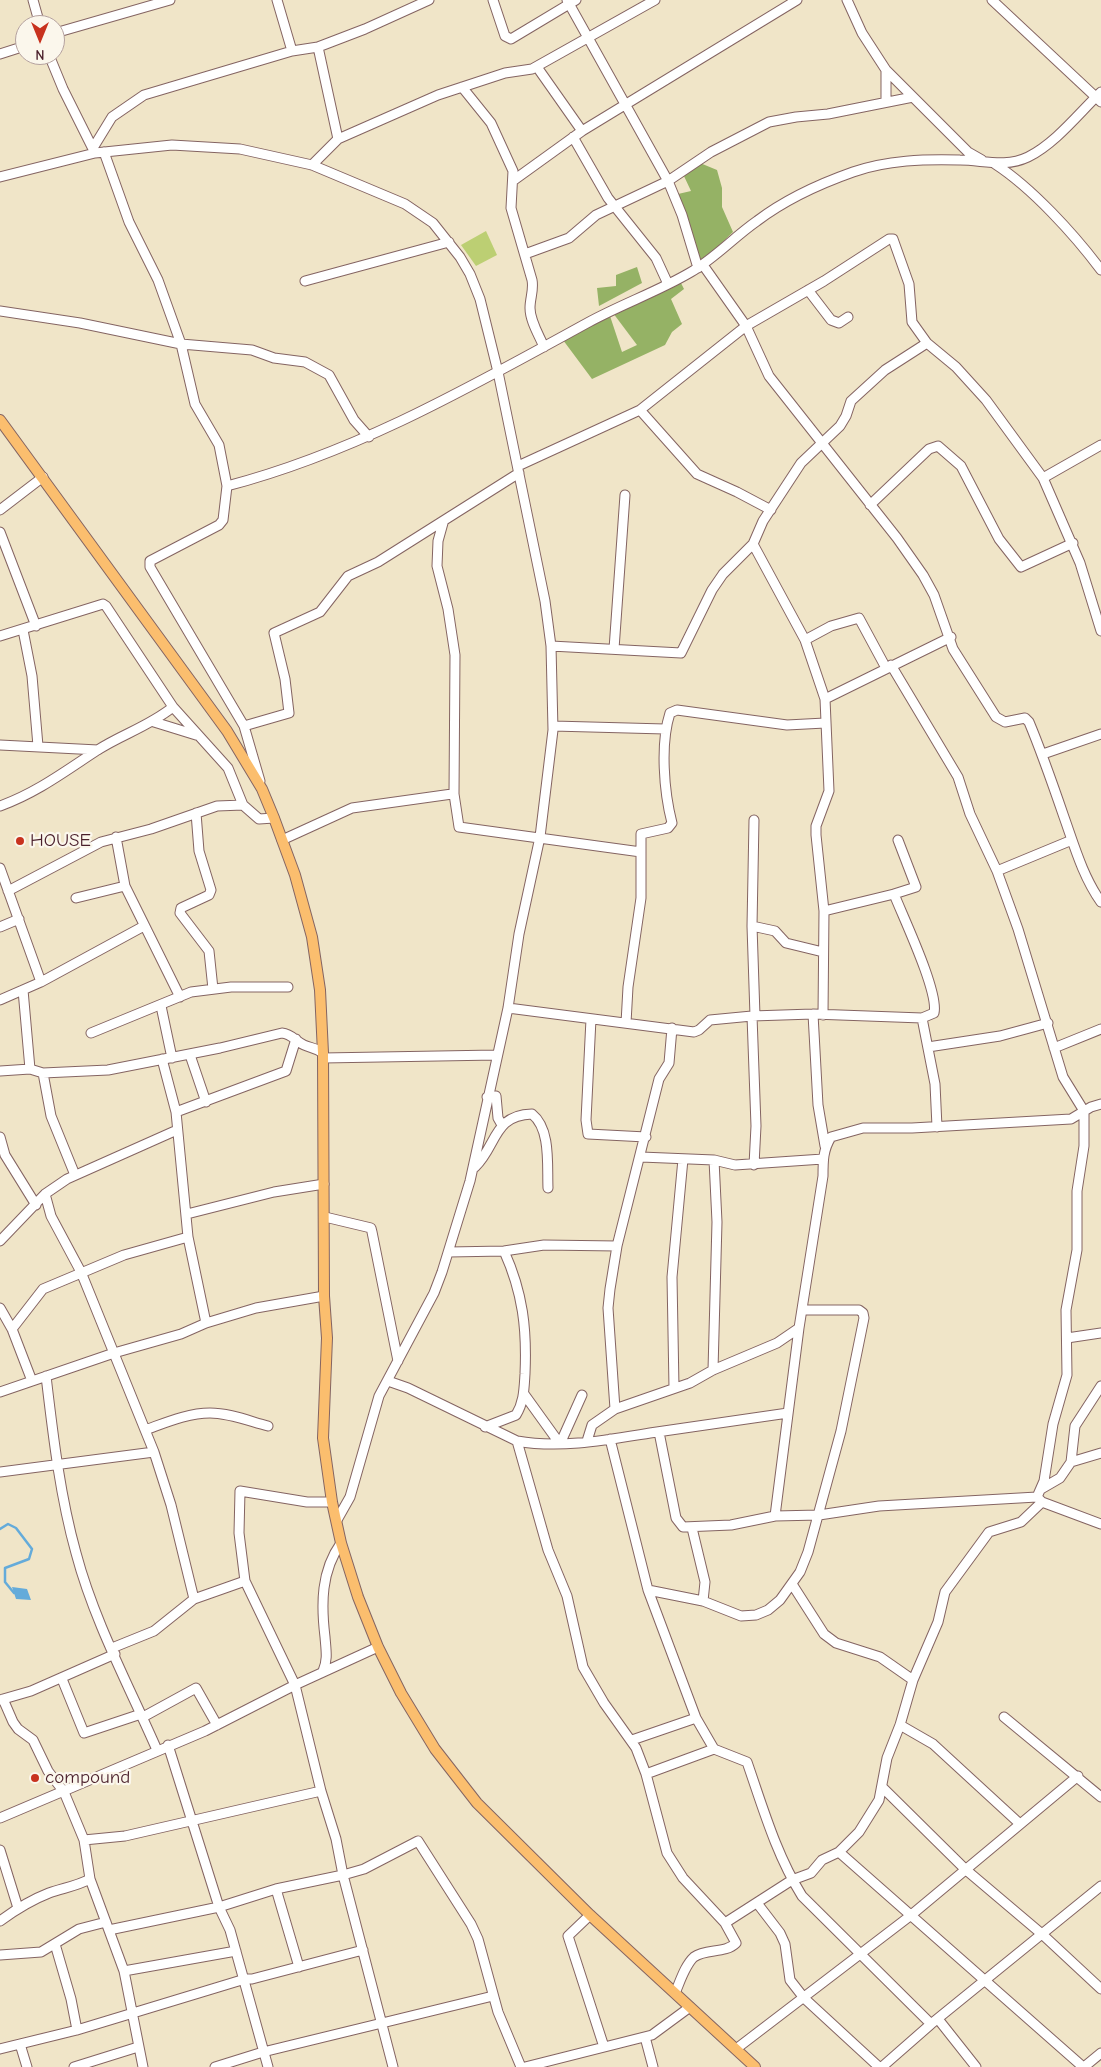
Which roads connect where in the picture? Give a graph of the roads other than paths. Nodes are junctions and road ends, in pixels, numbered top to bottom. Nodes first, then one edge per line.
1 (33, 0) edge
2 (170, 0) edge
3 (277, 0) edge
4 (429, 0) edge
5 (492, 0) edge
6 (655, 0) edge
7 (797, 0) edge
8 (847, 0) edge
9 (992, 0) edge
10 (571, 1) edge
11 (37, 15) edge
12 (65, 29) edge
13 (587, 38) junction
14 (318, 47) junction
15 (15, 49) edge
16 (292, 51) junction
17 (0, 54) edge
18 (53, 65) edge
19 (537, 67) junction
20 (886, 70) junction
21 (462, 87) junction
22 (913, 97) junction
23 (1099, 97) edge
24 (886, 102) junction
25 (624, 105) junction
26 (582, 131) junction
27 (573, 137) junction
28 (338, 139) junction
29 (98, 151) junction
30 (968, 152) junction
31 (961, 160) junction
32 (1019, 160) junction
33 (984, 161) junction
34 (995, 164) junction
35 (312, 165) junction
36 (1013, 176) junction
37 (0, 177) edge
38 (514, 180) junction
39 (668, 181) junction
40 (615, 206) junction
41 (449, 242) junction
42 (525, 254) junction
43 (700, 267) junction
44 (1101, 269) edge
45 (305, 281) dead end
46 (668, 284) junction
47 (808, 290) junction
48 (0, 312) edge
49 (848, 318) dead end
50 (746, 326) junction
51 (927, 343) junction
52 (181, 344) junction
53 (544, 347) junction
54 (498, 372) junction
55 (640, 410) junction
56 (0, 420) edge
57 (369, 437) junction
58 (821, 444) junction
59 (1101, 445) edge
60 (518, 469) junction
61 (43, 478) junction
62 (1043, 478) junction
63 (227, 486) junction
64 (625, 495) dead end
65 (870, 505) junction
66 (0, 510) edge
67 (771, 510) junction
68 (443, 523) junction
69 (0, 532) edge
70 (753, 544) junction
71 (1073, 544) junction
72 (36, 626) junction
73 (23, 630) junction
74 (1101, 631) edge
75 (0, 636) edge
76 (951, 637) junction
77 (805, 640) junction
78 (551, 646) junction
79 (614, 649) junction
80 (888, 667) junction
81 (826, 699) junction
82 (173, 707) junction
83 (154, 722) junction
84 (825, 723) junction
85 (244, 726) junction
86 (553, 726) junction
87 (665, 730) junction
88 (1101, 734) edge
89 (197, 736) junction
90 (0, 745) edge
91 (38, 746) junction
92 (98, 750) junction
93 (1043, 754) junction
94 (262, 789) junction
95 (454, 794) junction
96 (243, 805) junction
97 (0, 806) edge
98 (196, 813) junction
99 (274, 818) junction
100 (754, 820) dead end
101 (116, 837) junction
102 (540, 837) junction
103 (282, 840) junction
104 (898, 840) dead end
105 (1072, 840) junction
106 (641, 852) junction
107 (0, 868) edge
108 (997, 871) junction
109 (125, 886) junction
110 (8, 891) junction
111 (894, 894) junction
112 (76, 898) dead end
113 (1101, 902) edge
114 (824, 911) junction
115 (19, 919) junction
116 (144, 926) junction
117 (752, 926) junction
118 (0, 927) edge
119 (823, 952) junction
120 (41, 982) junction
121 (288, 987) dead end
122 (213, 989) junction
123 (23, 990) junction
124 (180, 997) junction
125 (0, 1000) edge
126 (161, 1006) junction
127 (508, 1008) junction
128 (813, 1014) junction
129 (823, 1015) junction
130 (753, 1016) junction
131 (922, 1018) junction
132 (591, 1019) junction
133 (626, 1023) junction
134 (1048, 1023) junction
135 (672, 1028) junction
136 (1101, 1029) edge
137 (91, 1033) dead end
138 (296, 1039) junction
139 (928, 1047) junction
140 (1054, 1048) junction
141 (190, 1055) junction
142 (496, 1055) junction
143 (323, 1056) junction
144 (172, 1058) junction
145 (162, 1059) junction
146 (30, 1069) junction
147 (0, 1071) edge
148 (43, 1073) junction
149 (487, 1097) junction
150 (206, 1102) junction
151 (1101, 1104) edge
152 (1084, 1111) junction
153 (176, 1112) junction
154 (502, 1125) junction
155 (937, 1127) junction
156 (177, 1130) junction
157 (646, 1137) junction
158 (0, 1138) edge
159 (825, 1146) junction
160 (641, 1158) junction
161 (683, 1159) junction
162 (823, 1159) junction
163 (714, 1160) junction
164 (754, 1165) junction
165 (472, 1169) junction
166 (75, 1175) junction
167 (324, 1184) junction
168 (548, 1188) dead end
169 (45, 1194) junction
170 (36, 1204) junction
171 (186, 1214) junction
172 (325, 1217) junction
173 (188, 1237) junction
174 (0, 1241) edge
175 (617, 1246) junction
176 (504, 1251) junction
177 (450, 1252) junction
178 (81, 1272) junction
179 (324, 1296) junction
180 (0, 1308) edge
181 (802, 1310) junction
182 (206, 1323) junction
183 (799, 1328) junction
184 (12, 1330) junction
185 (1101, 1333) edge
186 (1067, 1338) junction
187 (114, 1353) junction
188 (398, 1361) junction
189 (713, 1370) junction
190 (46, 1376) junction
191 (32, 1381) junction
192 (388, 1381) junction
193 (674, 1388) junction
194 (1100, 1389) edge
195 (0, 1392) edge
196 (524, 1393) junction
197 (582, 1394) dead end
198 (615, 1409) junction
199 (788, 1413) junction
200 (268, 1426) dead end
201 (485, 1427) junction
202 (144, 1430) junction
203 (659, 1432) junction
204 (610, 1439) junction
205 (516, 1441) junction
206 (587, 1441) junction
207 (560, 1444) junction
208 (154, 1452) junction
209 (1101, 1453) edge
210 (1071, 1462) junction
211 (59, 1466) junction
212 (0, 1472) edge
213 (1040, 1496) junction
214 (332, 1502) junction
215 (819, 1515) junction
216 (775, 1516) junction
217 (337, 1520) junction
218 (1101, 1524) edge
219 (692, 1528) junction
220 (341, 1543) junction
221 (244, 1581) junction
222 (792, 1584) junction
223 (648, 1590) junction
224 (194, 1599) junction
225 (703, 1600) junction
226 (378, 1647) junction
227 (114, 1651) junction
228 (323, 1672) junction
229 (62, 1679) junction
230 (913, 1680) junction
231 (295, 1685) junction
232 (1, 1699) edge
233 (142, 1716) junction
234 (1004, 1717) dead end
235 (696, 1718) junction
236 (217, 1725) junction
237 (900, 1725) junction
238 (632, 1740) junction
239 (168, 1746) junction
240 (714, 1749) junction
241 (157, 1750) junction
242 (646, 1774) junction
243 (1078, 1776) junction
244 (882, 1787) junction
245 (321, 1791) junction
246 (64, 1792) junction
247 (1101, 1797) edge
248 (0, 1818) edge
249 (193, 1821) junction
250 (1020, 1824) junction
251 (84, 1840) junction
252 (0, 1850) edge
253 (839, 1852) junction
254 (965, 1870) junction
255 (343, 1875) junction
256 (90, 1878) junction
257 (792, 1880) junction
258 (276, 1889) junction
259 (1099, 1890) edge
260 (758, 1903) junction
261 (219, 1907) junction
262 (18, 1908) junction
263 (590, 1915) junction
264 (910, 1916) junction
265 (0, 1921) edge
266 (726, 1923) junction
267 (108, 1926) junction
268 (1043, 1935) junction
269 (55, 1944) junction
270 (363, 1950) junction
271 (236, 1951) junction
272 (0, 1955) edge
273 (861, 1955) junction
274 (299, 1967) junction
275 (124, 1971) junction
276 (245, 1979) junction
277 (985, 1981) junction
278 (1101, 1989) edge
279 (675, 1993) junction
280 (493, 1996) junction
281 (804, 1998) junction
282 (690, 2007) junction
283 (134, 2013) junction
284 (935, 2022) junction
285 (381, 2023) junction
286 (77, 2030) junction
287 (645, 2037) junction
288 (20, 2044) junction
289 (138, 2047) junction
290 (604, 2047) junction
291 (0, 2049) edge
292 (736, 2049) junction
293 (263, 2052) junction
294 (1101, 2053) edge
295 (27, 2067) edge
296 (74, 2067) edge
297 (143, 2067) edge
298 (216, 2067) edge
299 (268, 2067) edge
300 (393, 2067) edge
301 (521, 2067) edge
302 (526, 2067) edge
303 (653, 2067) edge
304 (755, 2067) edge
305 (880, 2067) edge
306 (976, 2067) edge
307 (1083, 2067) edge

1 - 11 street
2 - 12 street
3 - 16 street
4 - 14 street
5 - 10 street
6 - 13 street
7 - 25 street
8 - 20 street
9 - 23 street
10 - 13 street
13 - 19 street
13 - 25 street
14 - 16 street
14 - 28 street
15 - 17 street
16 - 29 street
18 - 29 street
19 - 21 street
19 - 26 street
20 - 22 street
20 - 24 street
21 - 28 street
21 - 38 street
22 - 24 street
22 - 30 street
23 - 32 street
24 - 39 street
25 - 26 street
25 - 39 street
26 - 27 street
27 - 38 street
27 - 40 street
28 - 35 street
29 - 35 street
29 - 37 street
29 - 52 street
30 - 31 street
30 - 33 street
31 - 33 street
31 - 43 street
32 - 34 street
32 - 36 street
33 - 34 street
34 - 36 street
35 - 41 street
36 - 44 street
38 - 42 street
39 - 40 street
39 - 43 street
40 - 42 street
40 - 46 street
41 - 45 street
41 - 54 street
42 - 53 street
43 - 46 street
43 - 50 street
46 - 53 street
47 - 49 street
47 - 50 street
47 - 51 street
48 - 52 street
50 - 55 street
50 - 58 street
51 - 58 street
51 - 62 street
52 - 57 street
52 - 63 street
53 - 54 street
54 - 57 street
54 - 60 street
55 - 60 street
55 - 67 street
56 - 61 main road
57 - 63 street
58 - 65 street
58 - 67 street
59 - 62 street
60 - 68 street
60 - 78 street
61 - 66 street
61 - 94 main road
62 - 71 street
63 - 85 street
64 - 79 street
65 - 71 street
65 - 76 street
67 - 70 street
68 - 85 street
68 - 95 street
69 - 72 street
70 - 77 street
70 - 79 street
71 - 74 street
72 - 73 street
72 - 82 street
73 - 75 street
73 - 91 street
76 - 80 street
76 - 93 street
77 - 80 street
77 - 81 street
78 - 79 street
78 - 86 street
80 - 81 street
80 - 108 street
81 - 84 street
82 - 83 street
82 - 89 street
83 - 89 street
83 - 92 street
84 - 87 street
84 - 114 street
85 - 94 street
86 - 87 street
86 - 102 street
87 - 106 street
88 - 93 street
89 - 96 street
90 - 91 street
91 - 92 street
92 - 97 street
93 - 105 street
94 - 99 main road
95 - 102 street
95 - 103 street
96 - 98 street
96 - 99 street
98 - 101 street
98 - 122 street
99 - 103 main road
100 - 117 street
101 - 109 street
101 - 110 street
102 - 106 street
102 - 127 street
103 - 143 main road
104 - 111 street
105 - 108 street
105 - 113 street
106 - 133 street
107 - 110 street
108 - 134 street
109 - 112 street
109 - 116 street
110 - 115 street
111 - 114 street
111 - 131 street
114 - 119 street
115 - 118 street
115 - 120 street
116 - 120 street
116 - 124 street
117 - 119 street
117 - 130 street
119 - 129 street
120 - 123 street
121 - 122 street
122 - 124 street
123 - 125 street
123 - 146 street
124 - 126 street
126 - 137 street
126 - 144 street
127 - 132 street
127 - 142 street
128 - 129 street
128 - 130 street
128 - 159 street
129 - 131 street
130 - 135 street
130 - 164 street
131 - 139 street
132 - 133 street
132 - 157 street
133 - 135 street
134 - 139 street
134 - 140 street
135 - 157 street
136 - 140 street
138 - 141 street
138 - 143 street
138 - 150 street
139 - 155 street
140 - 152 street
141 - 144 street
141 - 150 street
142 - 143 street
142 - 149 street
143 - 167 main road
144 - 145 street
145 - 148 street
145 - 153 street
146 - 147 street
146 - 148 street
148 - 166 street
149 - 154 street
149 - 165 street
150 - 153 street
151 - 152 street
152 - 155 street
152 - 186 street
153 - 156 street
154 - 165 street
154 - 168 street
155 - 159 street
156 - 166 street
156 - 171 street
157 - 160 street
158 - 170 street
159 - 162 street
160 - 161 street
160 - 175 street
161 - 163 street
161 - 193 street
162 - 164 street
162 - 181 street
163 - 164 street
163 - 189 street
165 - 177 street
166 - 169 street
167 - 171 street
167 - 172 main road
169 - 170 street
169 - 178 street
170 - 174 street
171 - 173 street
172 - 179 main road
172 - 188 street
173 - 178 street
173 - 182 street
175 - 176 street
175 - 198 street
176 - 177 street
176 - 196 street
177 - 188 street
178 - 184 street
178 - 187 street
179 - 182 street
179 - 214 main road
180 - 184 street
181 - 183 street
181 - 215 street
182 - 187 street
183 - 189 street
183 - 199 street
184 - 191 street
185 - 186 street
186 - 213 street
187 - 190 street
187 - 202 street
188 - 192 street
189 - 193 street
190 - 191 street
190 - 211 street
191 - 195 street
192 - 201 street
192 - 217 street
193 - 198 street
194 - 210 street
196 - 201 street
196 - 207 street
197 - 207 street
198 - 206 street
199 - 203 street
199 - 216 street
200 - 202 street
201 - 205 street
202 - 208 street
203 - 204 street
203 - 219 street
204 - 206 street
204 - 223 street
205 - 207 street
205 - 238 street
206 - 207 street
208 - 211 street
208 - 224 street
209 - 210 street
210 - 213 street
211 - 212 street
211 - 227 street
213 - 215 street
213 - 218 street
213 - 230 street
214 - 217 main road
214 - 221 street
215 - 216 street
215 - 222 street
216 - 219 street
217 - 220 main road
219 - 225 street
220 - 226 main road
220 - 228 street
221 - 224 street
221 - 231 street
222 - 225 street
222 - 230 street
223 - 225 street
223 - 235 street
224 - 227 street
226 - 228 street
226 - 263 main road
227 - 229 street
227 - 233 street
228 - 231 street
229 - 232 street
229 - 233 street
230 - 237 street
231 - 236 street
231 - 245 street
232 - 246 street
233 - 236 street
233 - 241 street
234 - 243 street
235 - 238 street
235 - 240 street
236 - 239 street
237 - 244 street
237 - 250 street
238 - 242 street
239 - 241 street
239 - 249 street
240 - 242 street
240 - 257 street
241 - 246 street
242 - 266 street
243 - 247 street
243 - 250 street
244 - 253 street
244 - 254 street
245 - 249 street
245 - 255 street
246 - 248 street
246 - 251 street
249 - 251 street
249 - 261 street
250 - 254 street
251 - 256 street
252 - 262 street
253 - 257 street
253 - 264 street
254 - 264 street
254 - 268 street
255 - 258 street
255 - 270 street
255 - 280 street
256 - 262 street
256 - 267 street
257 - 260 street
257 - 273 street
258 - 261 street
258 - 274 street
259 - 268 street
260 - 266 street
260 - 281 street
261 - 267 street
261 - 271 street
262 - 265 street
263 - 279 main road
263 - 290 street
264 - 273 street
264 - 277 street
266 - 279 street
267 - 269 street
267 - 275 street
268 - 277 street
268 - 278 street
269 - 272 street
269 - 286 street
270 - 274 street
270 - 285 street
271 - 275 street
271 - 276 street
273 - 281 street
273 - 284 street
274 - 276 street
275 - 283 street
276 - 283 street
276 - 293 street
277 - 284 street
277 - 307 street
279 - 282 main road
280 - 285 street
280 - 301 street
281 - 292 street
281 - 305 street
282 - 287 street
282 - 292 main road
283 - 286 street
283 - 289 street
284 - 305 street
284 - 306 street
285 - 293 street
285 - 300 street
286 - 288 street
287 - 290 street
287 - 303 street
288 - 291 street
288 - 295 street
289 - 296 street
289 - 297 street
290 - 302 street
292 - 304 main road
293 - 298 street
293 - 299 street
294 - 307 street

